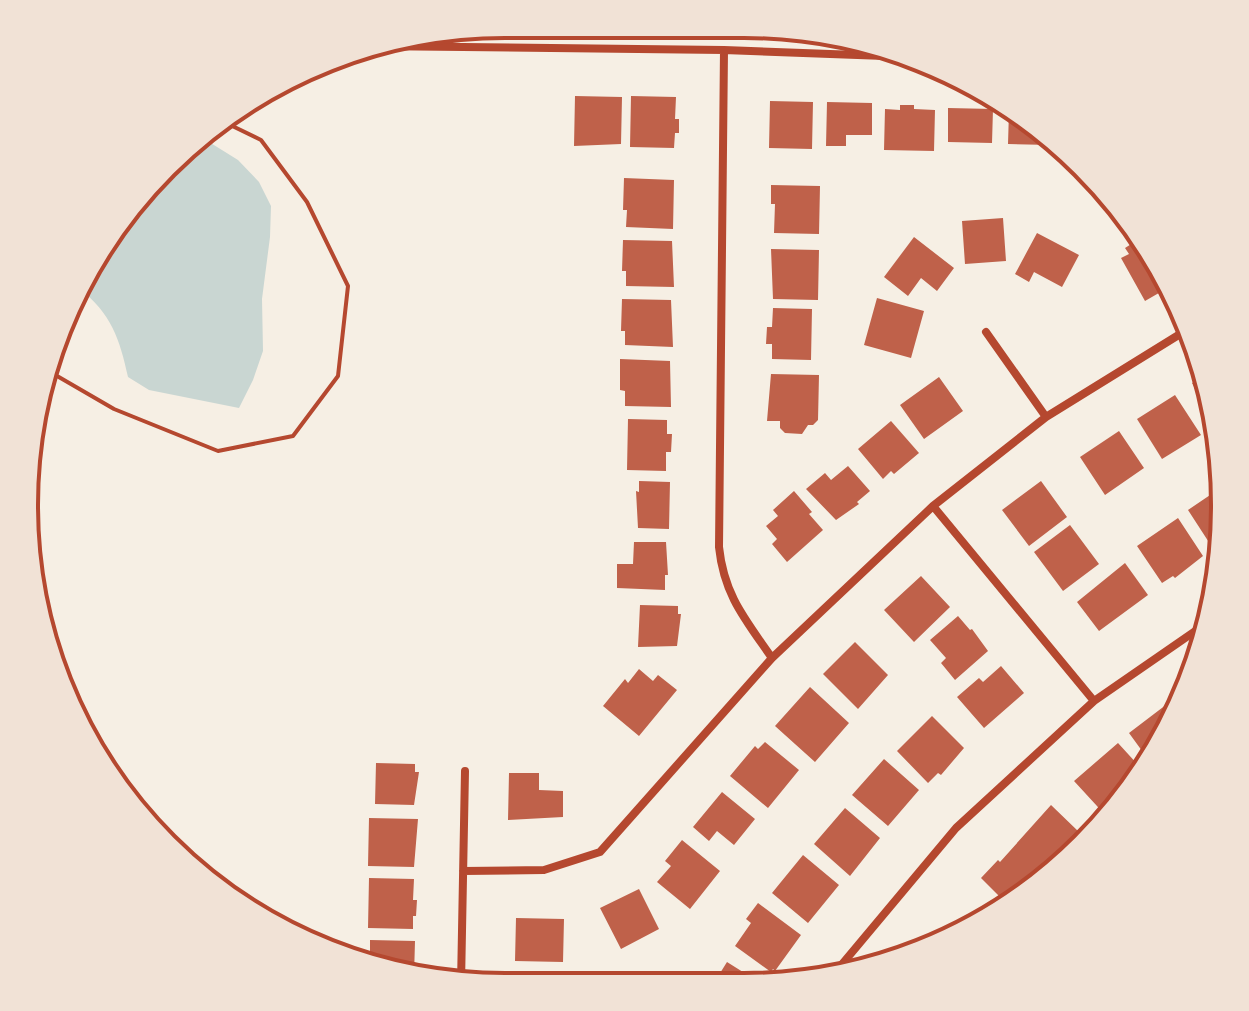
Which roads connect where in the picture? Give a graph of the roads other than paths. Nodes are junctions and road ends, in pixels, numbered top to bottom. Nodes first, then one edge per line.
1 (417, 47) edge
2 (724, 50) junction
3 (869, 55) edge
4 (986, 332) dead end
5 (1178, 335) edge
6 (1046, 417) junction
7 (933, 506) junction
8 (1193, 633) edge
9 (772, 658) junction
10 (1094, 701) junction
11 (465, 771) dead end
12 (463, 871) junction
13 (844, 962) edge
14 (461, 971) edge

1 - 2 street
2 - 3 street
2 - 9 street
4 - 6 street
5 - 6 street
6 - 7 street
7 - 9 street
7 - 10 street
8 - 10 street
9 - 12 street
10 - 13 street
11 - 12 street
12 - 14 street

